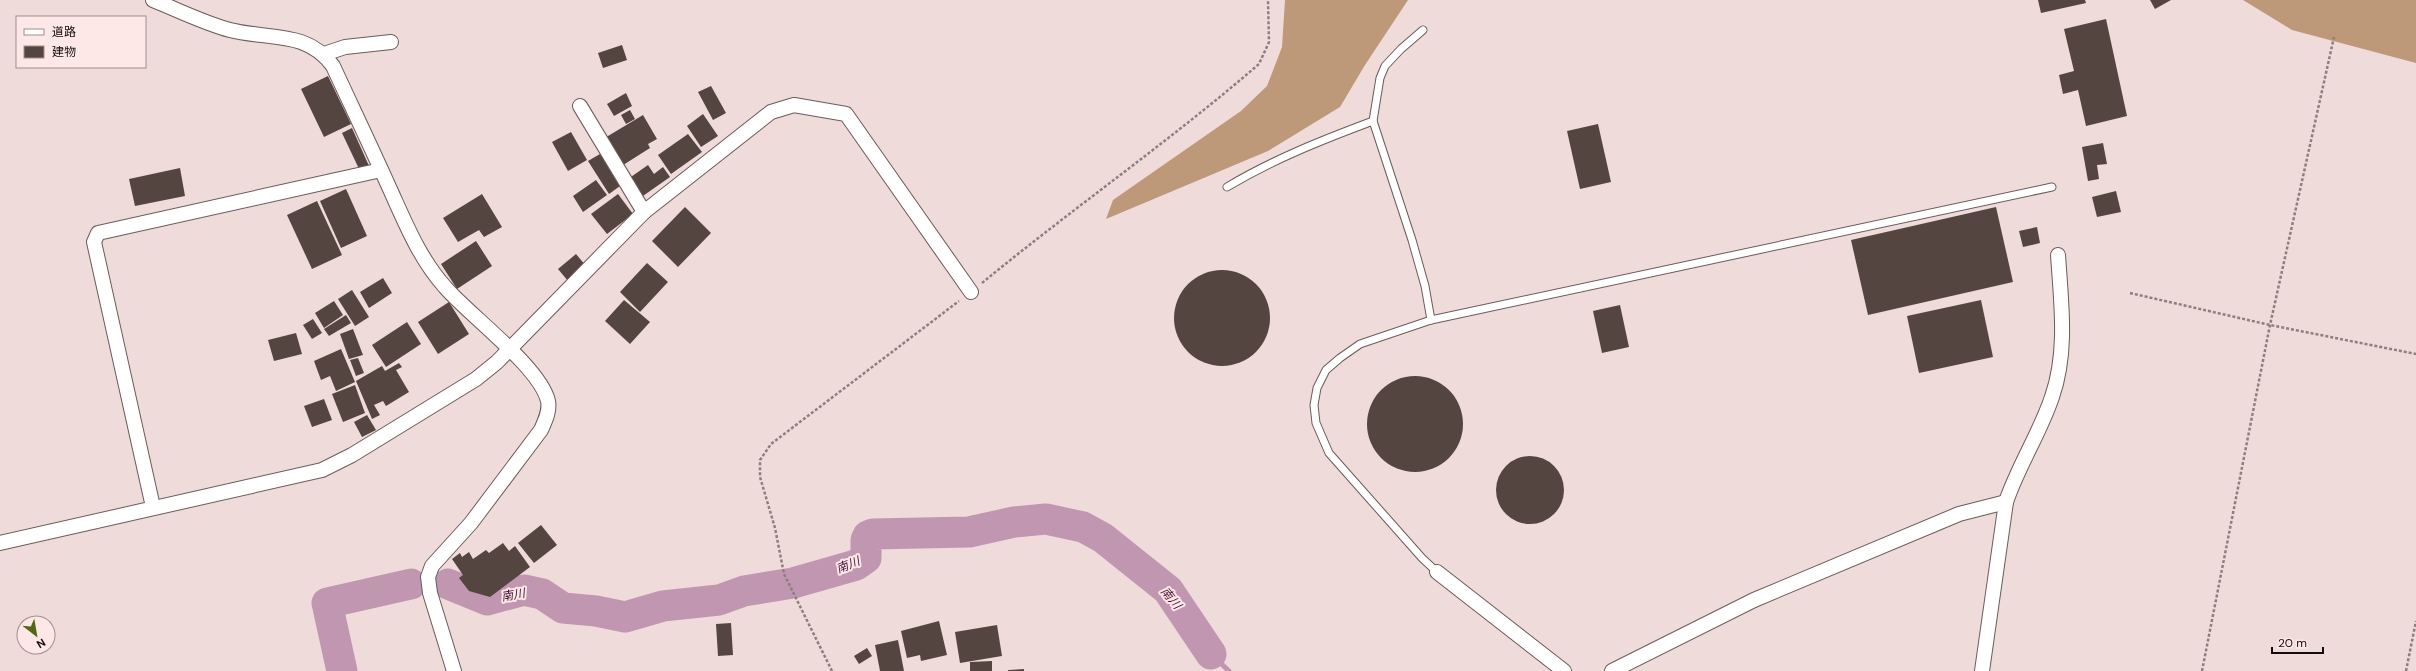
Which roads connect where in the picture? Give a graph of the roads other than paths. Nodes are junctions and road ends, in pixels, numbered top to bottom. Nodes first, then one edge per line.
1 (153, 0) edge
2 (1423, 30) dead end
3 (391, 42) dead end
4 (324, 54) junction
5 (580, 106) dead end
6 (1373, 121) junction
7 (381, 170) junction
8 (1227, 187) dead end
9 (2052, 187) dead end
10 (644, 212) junction
11 (2058, 255) dead end
12 (971, 292) road end
13 (1431, 320) junction
14 (510, 349) junction
15 (2006, 502) junction
16 (152, 507) junction
17 (0, 543) edge
18 (1437, 572) joint
19 (454, 671) edge
20 (1564, 671) edge
21 (1612, 671) edge
22 (1982, 671) edge

1 - 4 street
2 - 6 lane
3 - 4 street
4 - 7 street
5 - 10 street
6 - 8 lane
6 - 13 lane
7 - 14 street
7 - 16 street
9 - 13 lane
10 - 12 street
10 - 14 street
11 - 15 street
13 - 18 lane
14 - 16 street
14 - 19 street
15 - 21 street
15 - 22 street
16 - 17 street
18 - 20 street

